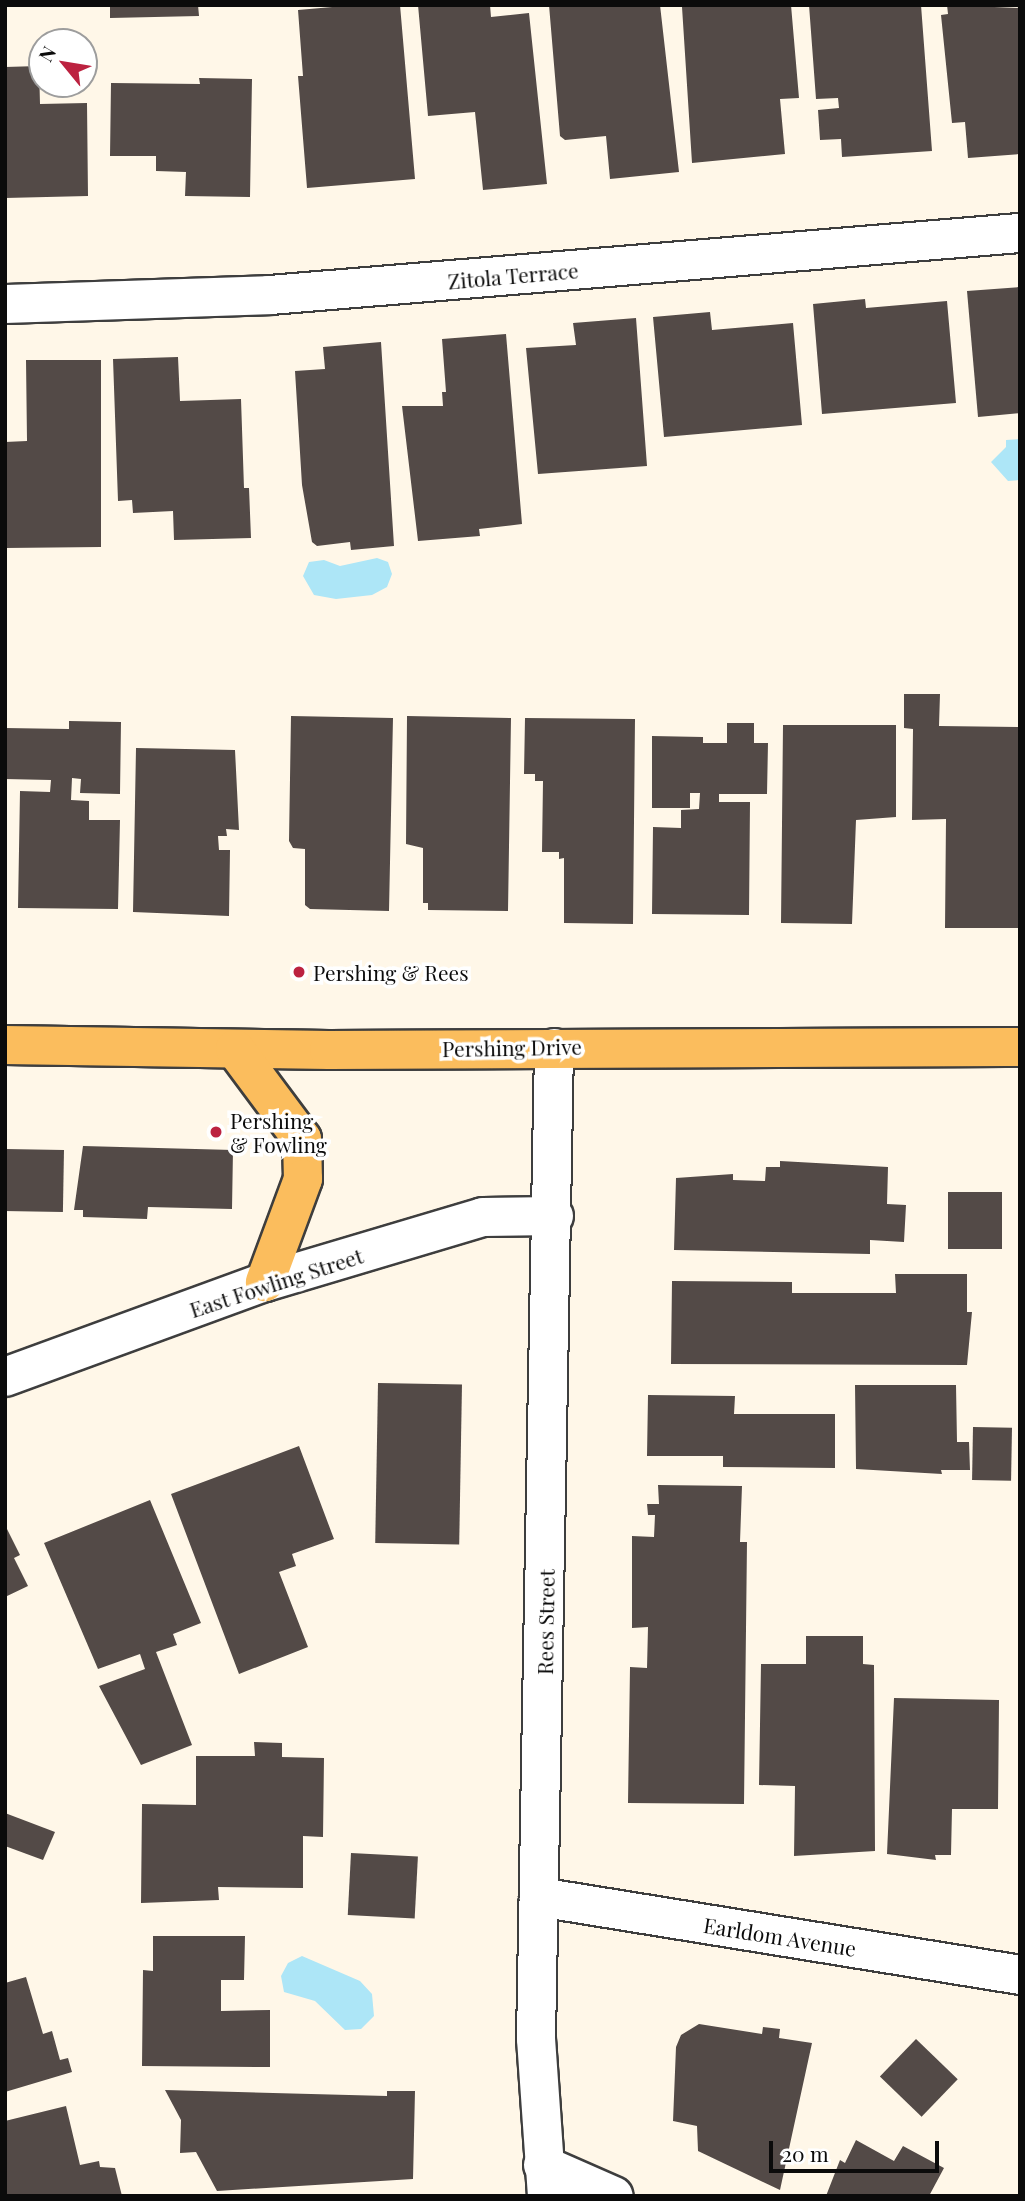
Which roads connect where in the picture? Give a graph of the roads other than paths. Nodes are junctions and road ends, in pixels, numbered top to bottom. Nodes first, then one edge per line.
1 (1020, 233) edge
2 (5, 304) edge
3 (5, 1045) edge
4 (1020, 1047) edge
5 (554, 1048) junction
6 (234, 1049) junction
7 (554, 1216) junction
8 (265, 1282) junction
9 (5, 1377) edge
10 (539, 1896) junction
11 (1020, 1975) edge
12 (545, 2180) edge
13 (614, 2196) edge

1 - 2 street, Zitola Terrace
3 - 6 main road, Pershing Drive
4 - 5 main road, Pershing Drive
5 - 6 main road, Pershing Drive
5 - 7 street, Rees Street
6 - 8 main road
7 - 8 street, East Fowling Street
7 - 10 street, Rees Street
8 - 9 street, East Fowling Street
10 - 11 street, Earldom Avenue
10 - 12 street, Rees Street
12 - 13 street

